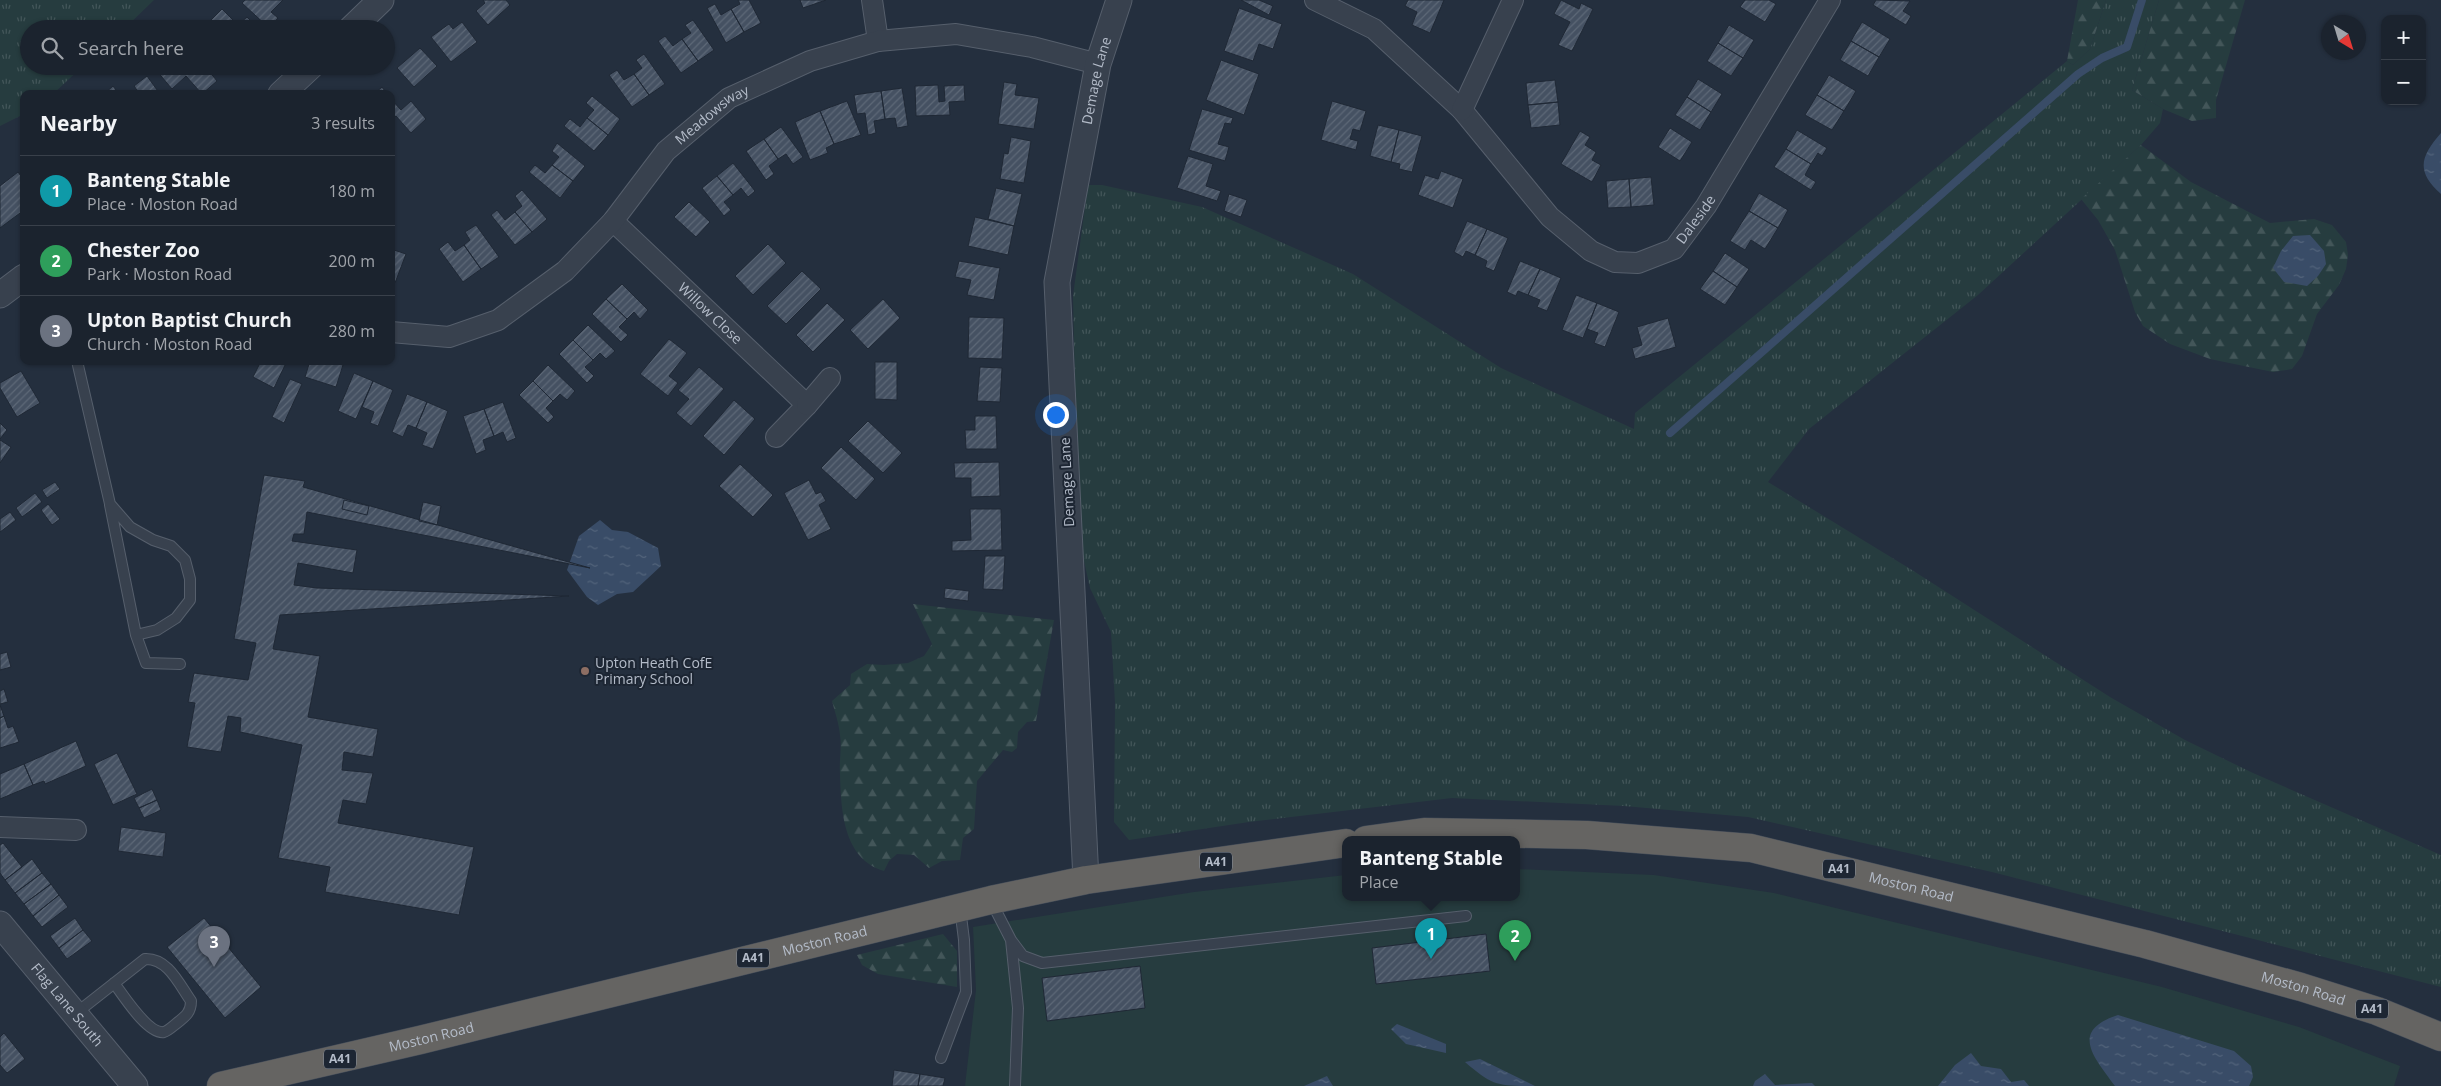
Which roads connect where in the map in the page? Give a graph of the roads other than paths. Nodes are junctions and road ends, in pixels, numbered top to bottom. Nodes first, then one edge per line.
1 (381, 0) edge
2 (872, 0) edge
3 (1119, 0) edge
4 (1315, 0) edge
5 (1513, 0) edge
6 (1830, 0) edge
7 (360, 20) edge
8 (878, 41) junction
9 (1098, 64) junction
10 (301, 75) edge
11 (285, 90) edge
12 (1462, 110) junction
13 (613, 221) junction
14 (20, 280) edge
15 (0, 295) edge
16 (395, 332) edge
17 (78, 365) edge
18 (830, 378) dead end
19 (807, 405) junction
20 (776, 437) dead end
21 (110, 504) junction
22 (136, 635) junction
23 (180, 664) dead end
24 (0, 828) edge
25 (76, 830) dead end
26 (1395, 836) edge
27 (1342, 844) edge
28 (1086, 880) junction
29 (991, 900) junction
30 (960, 908) junction
31 (1466, 916) dead end
32 (0, 924) edge
33 (1010, 940) junction
34 (114, 983) junction
35 (75, 1014) junction
36 (2441, 1037) edge
37 (941, 1058) dead end
38 (135, 1086) edge
39 (221, 1086) edge
40 (1015, 1086) edge

1 - 7 street
2 - 8 street
3 - 9 street, Demage Lane
4 - 12 street, Daleside
5 - 12 street
6 - 12 street, Daleside
8 - 9 street, Meadowsway
8 - 13 street, Meadowsway
9 - 28 street, Demage Lane
10 - 11 street
13 - 16 street, Meadowsway
13 - 19 street, Willow Close
14 - 15 street
17 - 21 lane
18 - 19 street
19 - 20 street
21 - 22 lane
21 - 22 lane
22 - 23 lane
24 - 25 street
26 - 36 highway, Moston Road / A41
27 - 28 highway, Moston Road / A41
28 - 29 highway, Moston Road / A41
29 - 30 highway, Moston Road / A41
29 - 33 lane
30 - 37 lane
30 - 39 highway, Moston Road / A41
31 - 33 lane
32 - 35 street, Flag Lane South
33 - 40 lane
34 - 34 lane
34 - 35 lane
35 - 38 street, Flag Lane South

